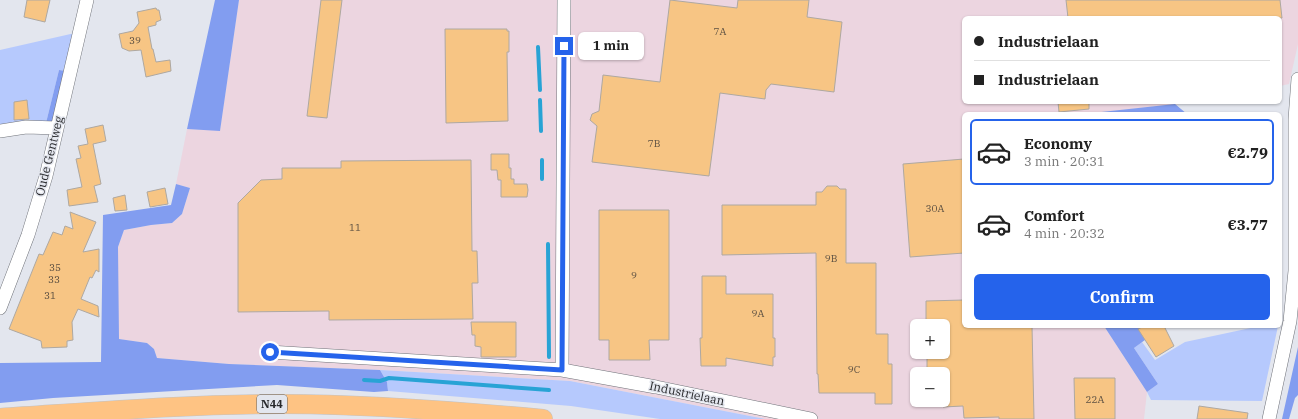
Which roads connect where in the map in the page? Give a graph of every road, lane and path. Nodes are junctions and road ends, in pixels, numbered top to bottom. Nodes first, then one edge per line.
1 (86, 0) edge
2 (564, 0) edge
3 (1298, 79) edge
4 (57, 128) junction
5 (0, 131) edge
6 (0, 308) edge
7 (270, 352) dead end
8 (562, 370) junction
9 (0, 418) edge
10 (543, 419) edge
11 (811, 419) edge
12 (1269, 419) edge

1 - 4 street, Oude Gentweg
2 - 8 street
3 - 12 street
4 - 5 street
4 - 6 street, Oude Gentweg
7 - 8 street, Industrielaan
8 - 11 street, Industrielaan
9 - 10 highway, N44

